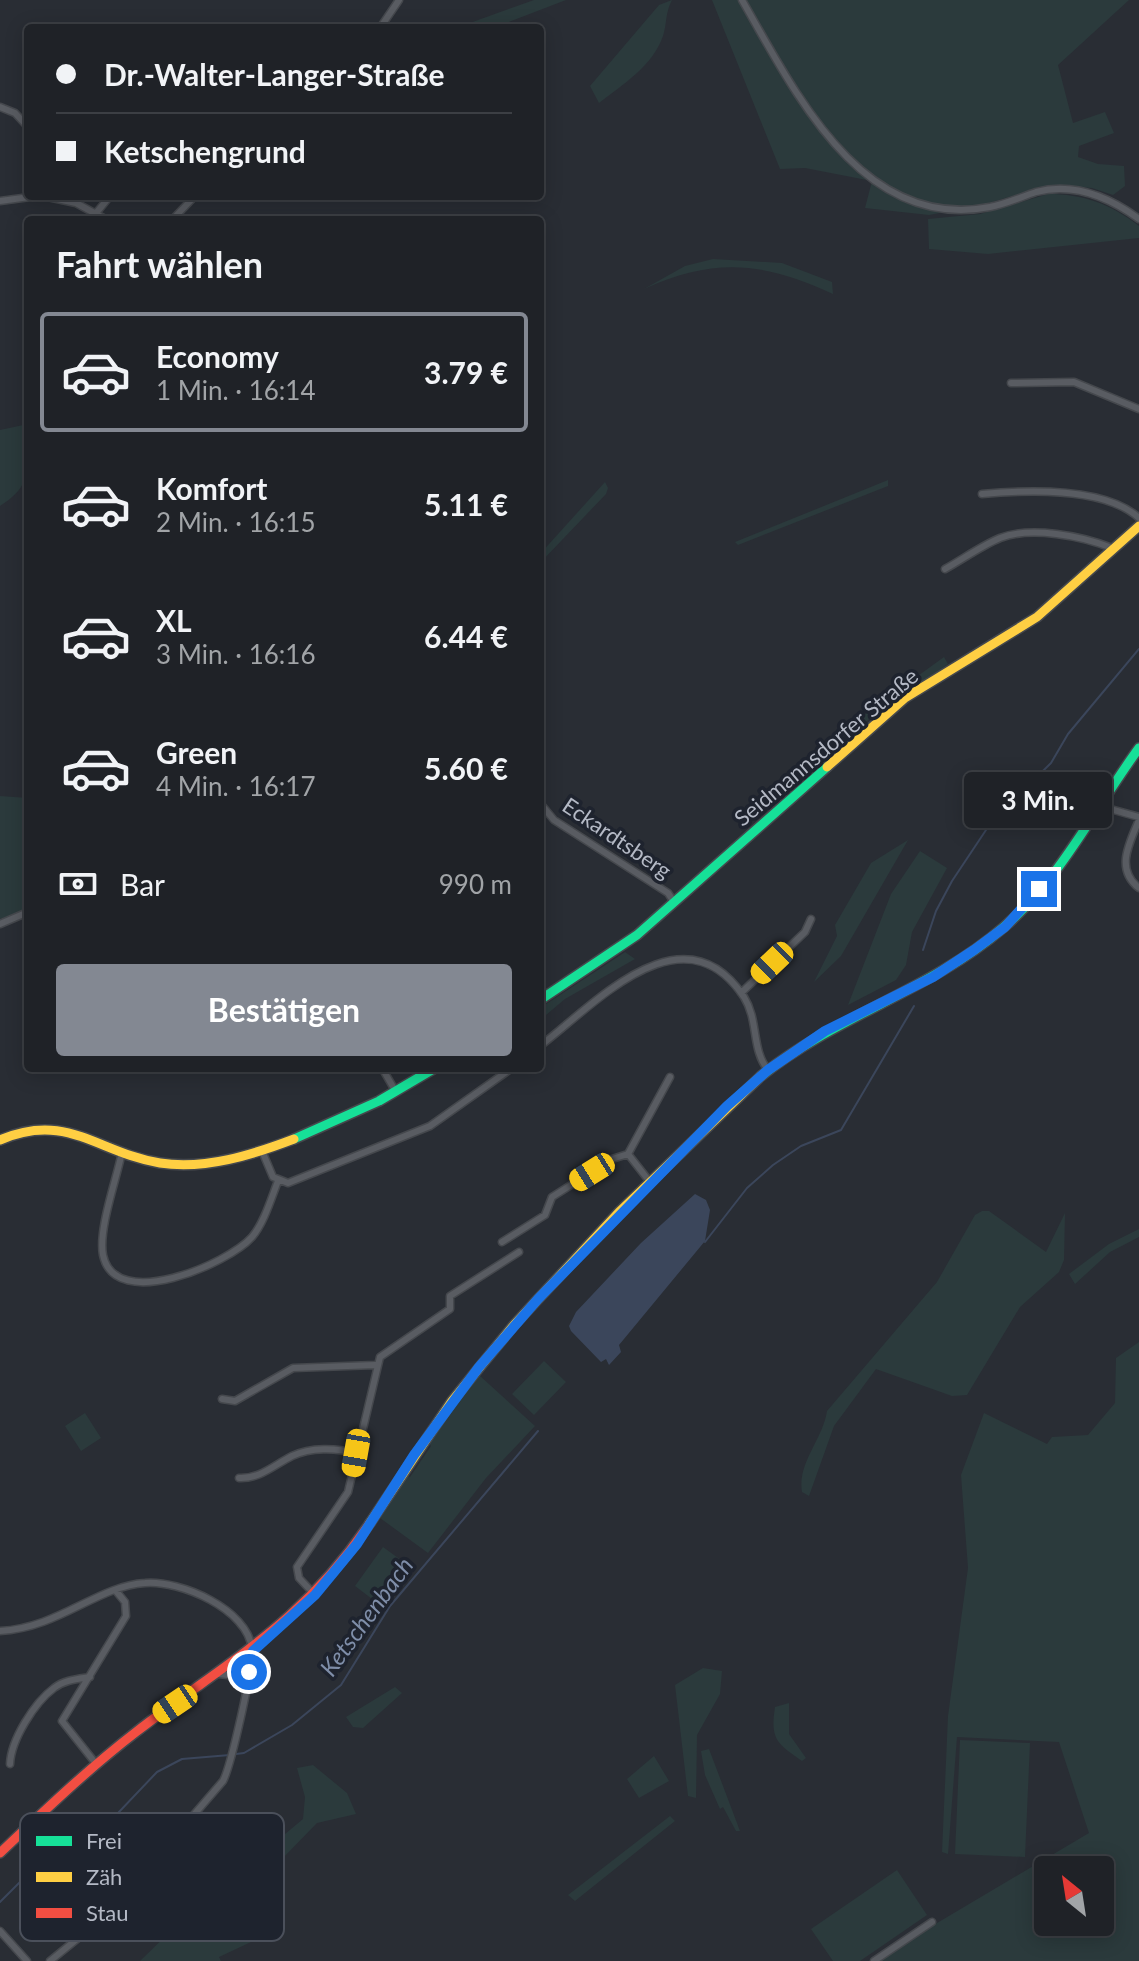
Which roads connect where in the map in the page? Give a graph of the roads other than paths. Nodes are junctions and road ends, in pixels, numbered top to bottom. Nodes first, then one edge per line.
1 (399, 0) edge
2 (742, 0) edge
3 (383, 24) edge
4 (0, 107) edge
5 (24, 123) edge
6 (24, 198) edge
7 (62, 200) edge
8 (107, 200) edge
9 (191, 200) edge
10 (0, 201) edge
11 (97, 212) junction
12 (102, 216) edge
13 (176, 216) edge
14 (1139, 219) edge
15 (1011, 383) dead end
16 (1139, 409) edge
17 (982, 494) dead end
18 (1139, 518) edge
19 (1139, 526) edge
20 (1112, 548) junction
21 (945, 569) dead end
22 (1139, 748) edge
23 (1096, 805) junction
24 (544, 808) edge
25 (1139, 819) edge
26 (1139, 888) edge
27 (674, 902) junction
28 (24, 914) edge
29 (811, 919) dead end
30 (0, 924) edge
31 (741, 993) junction
32 (544, 997) edge
33 (544, 1043) edge
34 (768, 1070) junction
35 (384, 1072) edge
36 (428, 1072) edge
37 (507, 1072) edge
38 (670, 1077) dead end
39 (396, 1092) junction
40 (0, 1140) edge
41 (262, 1151) junction
42 (122, 1152) junction
43 (628, 1154) junction
44 (278, 1181) junction
45 (651, 1183) junction
46 (502, 1242) dead end
47 (519, 1252) dead end
48 (375, 1365) junction
49 (222, 1399) dead end
50 (356, 1453) junction
51 (239, 1478) dead end
52 (116, 1591) junction
53 (315, 1595) junction
54 (0, 1631) edge
55 (253, 1651) junction
56 (219, 1674) junction
57 (90, 1677) junction
58 (244, 1692) junction
59 (10, 1764) dead end
60 (97, 1765) junction
61 (44, 1813) edge
62 (198, 1813) edge
63 (20, 1835) edge
64 (0, 1853) edge
65 (932, 1922) dead end
66 (0, 1931) edge
67 (75, 1941) edge
68 (27, 1961) edge
69 (50, 1961) edge
70 (874, 1961) edge

1 - 3 street
2 - 14 street
4 - 5 street
6 - 10 street
7 - 11 street
8 - 11 street
9 - 13 street
11 - 12 street
15 - 16 street
17 - 18 street
19 - 20 street, Seidmannsdorfer Straße
20 - 21 street
20 - 27 street, Seidmannsdorfer Straße
22 - 23 street
23 - 25 street
23 - 34 street
24 - 27 street, Eckardtsberg
25 - 26 street
27 - 32 street, Seidmannsdorfer Straße
28 - 30 street
29 - 31 street
31 - 33 street
31 - 34 street
34 - 45 street
35 - 39 street
36 - 39 street
37 - 44 street
38 - 43 street
39 - 41 street
40 - 42 street
41 - 42 street
41 - 44 street
42 - 44 street
43 - 45 street
43 - 46 street
45 - 53 street
47 - 48 street
48 - 49 street
48 - 50 street
50 - 51 street
50 - 53 street
52 - 54 street
52 - 55 street
52 - 57 street
53 - 55 street
55 - 56 street
55 - 58 street
56 - 58 street
56 - 60 street
57 - 59 street
57 - 60 street
58 - 62 street
60 - 61 street
63 - 64 street
65 - 70 street
66 - 68 street
67 - 69 street

